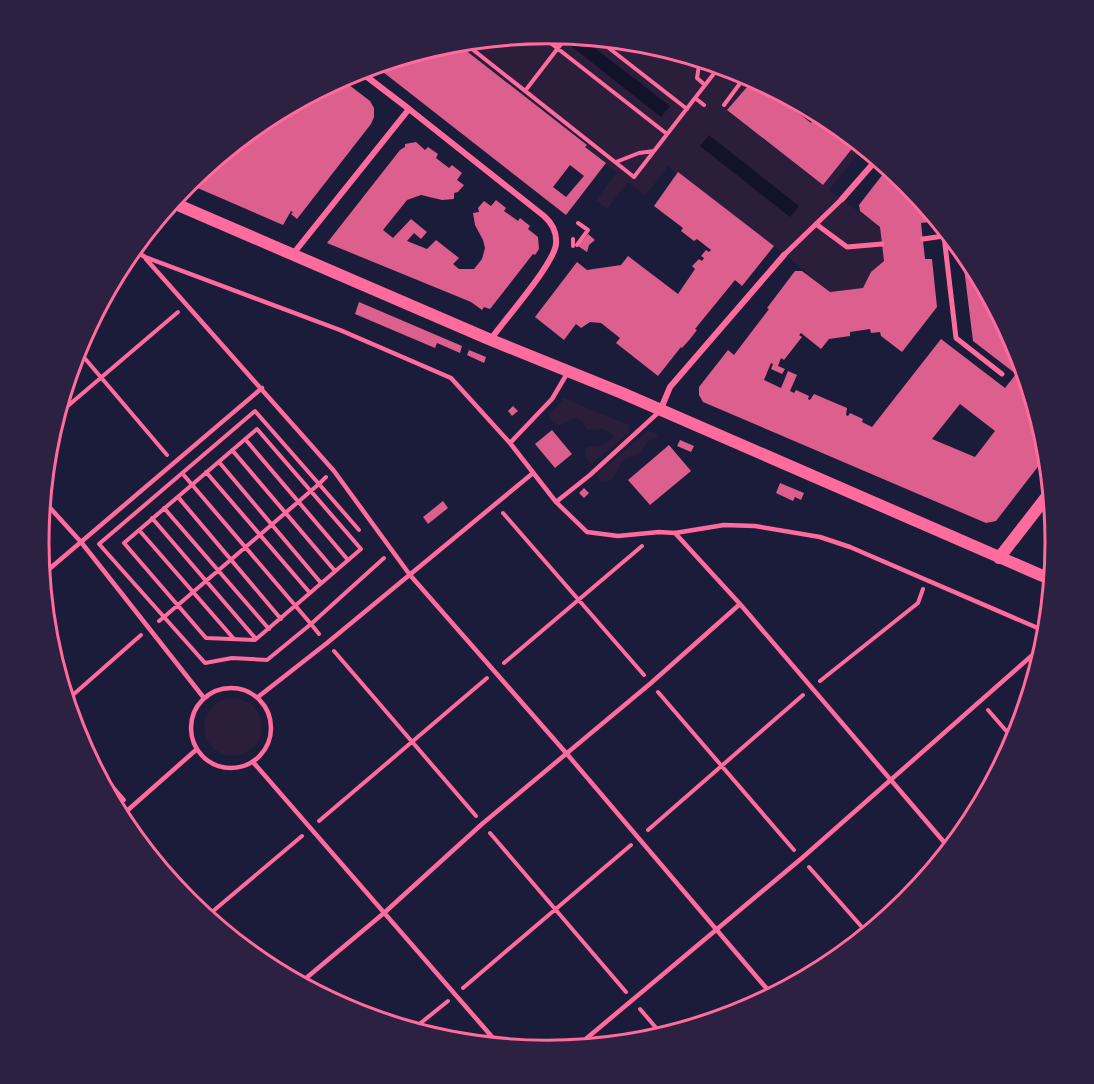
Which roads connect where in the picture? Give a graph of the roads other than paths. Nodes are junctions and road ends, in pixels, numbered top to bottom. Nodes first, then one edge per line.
1 (367, 77) edge
2 (409, 109) junction
3 (872, 164) edge
4 (842, 199) joint
5 (179, 206) edge
6 (816, 224) junction
7 (940, 237) edge
8 (923, 239) dead end
9 (882, 244) dead end
10 (949, 249) edge
11 (141, 255) edge
12 (292, 255) junction
13 (784, 255) joint
14 (144, 257) junction
15 (491, 340) junction
16 (568, 372) junction
17 (1002, 374) dead end
18 (262, 388) junction
19 (660, 411) junction
20 (510, 443) junction
21 (533, 473) junction
22 (1043, 501) edge
23 (556, 502) junction
24 (50, 508) edge
25 (675, 532) junction
26 (81, 542) junction
27 (999, 558) junction
28 (50, 569) edge
29 (410, 574) junction
30 (1044, 577) edge
31 (740, 604) junction
32 (1038, 628) edge
33 (1032, 655) edge
34 (258, 697) junction
35 (204, 698) junction
36 (197, 749) junction
37 (567, 754) junction
38 (254, 762) junction
39 (890, 780) junction
40 (128, 811) edge
41 (944, 842) edge
42 (384, 913) junction
43 (716, 930) junction
44 (306, 978) edge
45 (767, 989) edge
46 (492, 1037) edge
47 (587, 1038) edge

1 - 2 street
2 - 12 street
2 - 15 street
3 - 4 street
4 - 6 street
5 - 12 main road
6 - 9 street
6 - 13 street
7 - 8 street
10 - 17 street
11 - 14 lane
12 - 15 main road
13 - 19 street
14 - 18 lane
14 - 20 lane
15 - 16 main road
16 - 19 main road
16 - 20 lane
18 - 26 lane
18 - 29 lane
19 - 23 lane
19 - 27 main road
20 - 21 lane
21 - 23 lane
21 - 29 lane
22 - 27 main road
23 - 25 lane
24 - 26 lane
25 - 31 lane
25 - 32 lane
26 - 28 lane
26 - 35 lane
27 - 30 main road
29 - 34 lane
29 - 37 lane
31 - 37 lane
31 - 39 lane
33 - 39 lane
34 - 35 lane
34 - 38 lane
35 - 36 lane
36 - 38 lane
36 - 40 lane
37 - 42 lane
37 - 43 lane
38 - 42 lane
39 - 41 lane
39 - 43 lane
42 - 44 lane
42 - 46 lane
43 - 45 lane
43 - 47 lane

